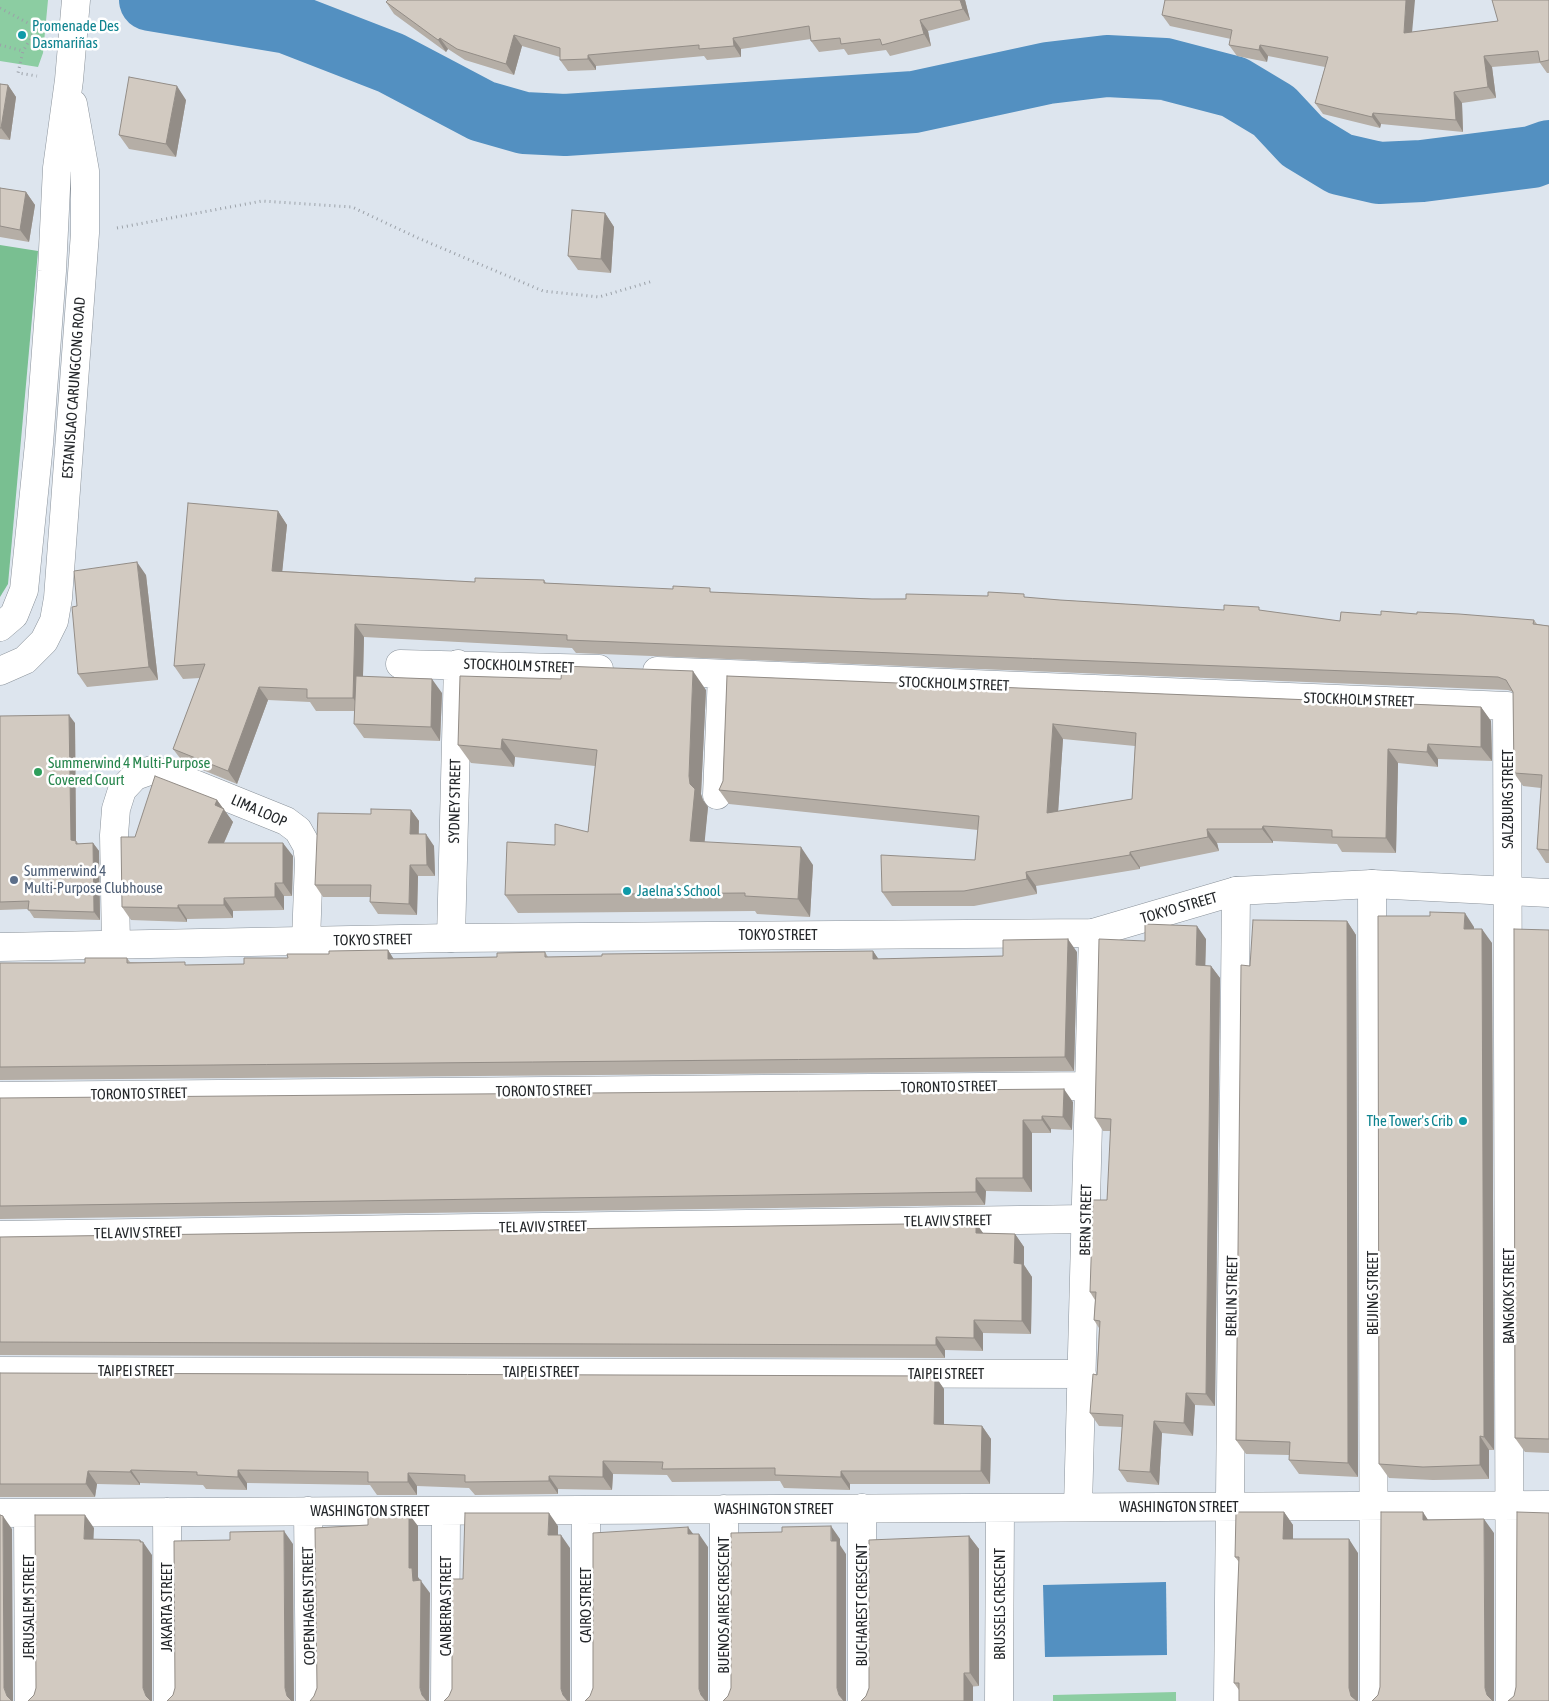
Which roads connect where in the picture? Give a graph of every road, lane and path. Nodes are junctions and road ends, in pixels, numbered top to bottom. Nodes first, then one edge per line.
1 (76, 0) edge
2 (0, 8) edge
3 (0, 45) edge
4 (23, 51) junction
5 (70, 68) junction
6 (86, 233) junction
7 (653, 282) dead end
8 (0, 627) edge
9 (400, 664) dead end
10 (458, 664) junction
11 (0, 671) edge
12 (722, 674) junction
13 (1508, 706) joint
14 (717, 795) dead end
15 (1372, 884) junction
16 (1236, 891) junction
17 (1509, 891) junction
18 (1549, 893) edge
19 (1093, 933) junction
20 (451, 938) junction
21 (306, 941) junction
22 (116, 945) junction
23 (0, 947) edge
24 (1089, 1086) junction
25 (0, 1096) edge
26 (1086, 1219) junction
27 (0, 1235) edge
28 (0, 1371) edge
29 (1082, 1374) junction
30 (1549, 1504) edge
31 (1509, 1505) junction
32 (1230, 1506) junction
33 (1373, 1506) junction
34 (1078, 1507) junction
35 (862, 1508) junction
36 (1000, 1508) junction
37 (724, 1509) junction
38 (586, 1510) junction
39 (308, 1511) junction
40 (446, 1511) junction
41 (167, 1512) junction
42 (0, 1513) edge
43 (28, 1513) junction
44 (29, 1701) edge
45 (168, 1701) edge
46 (310, 1701) edge
47 (446, 1701) edge
48 (586, 1701) edge
49 (724, 1701) edge
50 (862, 1701) edge
51 (999, 1701) edge
52 (1228, 1701) edge
53 (1374, 1701) edge
54 (1510, 1701) edge

1 - 5 street, ESTANISLAO CARUNGCONG ROAD
2 - 4 path
3 - 4 path
4 - 5 path
5 - 6 street, ESTANISLAO CARUNGCONG ROAD
5 - 8 street, ESTANISLAO CARUNGCONG ROAD
6 - 7 path
6 - 11 street, ESTANISLAO CARUNGCONG ROAD
9 - 10 street, STOCKHOLM STREET
10 - 12 street, STOCKHOLM STREET
10 - 20 street, SYDNEY STREET
12 - 13 street, STOCKHOLM STREET
12 - 14 street
13 - 17 street, SALZBURG STREET
15 - 16 street, TOKYO STREET
15 - 17 street, TOKYO STREET
15 - 33 street, BEIJING STREET
16 - 19 street, TOKYO STREET
16 - 32 street, BERLIN STREET
17 - 18 street, TOKYO STREET
17 - 31 street, BANGKOK STREET
19 - 20 street, TOKYO STREET
19 - 24 street, BERN STREET
20 - 21 street, TOKYO STREET
21 - 22 street, TOKYO STREET
21 - 22 street, LIMA LOOP
22 - 23 street, TOKYO STREET
24 - 25 street, TORONTO STREET
24 - 26 street, BERN STREET
26 - 27 street, TEL AVIV STREET
26 - 29 street, BERN STREET
28 - 29 street, TAIPEI STREET
29 - 34 street, BERN STREET
30 - 31 street, WASHINGTON STREET
31 - 33 street, WASHINGTON STREET
31 - 54 street, BANGKOK STREET
32 - 33 street, WASHINGTON STREET
32 - 34 street, WASHINGTON STREET
32 - 52 street, BERLIN STREET
33 - 53 street, BEIJING STREET
34 - 36 street, WASHINGTON STREET
35 - 36 street, WASHINGTON STREET
35 - 37 street, WASHINGTON STREET
35 - 50 street, BUCHAREST CRESCENT
36 - 51 street, BRUSSELS CRESCENT
37 - 38 street, WASHINGTON STREET
37 - 49 street, BUENOS AIRES CRESCENT
38 - 40 street, WASHINGTON STREET
38 - 48 street, CAIRO STREET
39 - 40 street, WASHINGTON STREET
39 - 41 street, WASHINGTON STREET
39 - 46 street, COPENHAGEN STREET
40 - 47 street, CANBERRA STREET
41 - 43 street, WASHINGTON STREET
41 - 45 street, JAKARTA STREET
42 - 43 street, WASHINGTON STREET
43 - 44 street, JERUSALEM STREET

